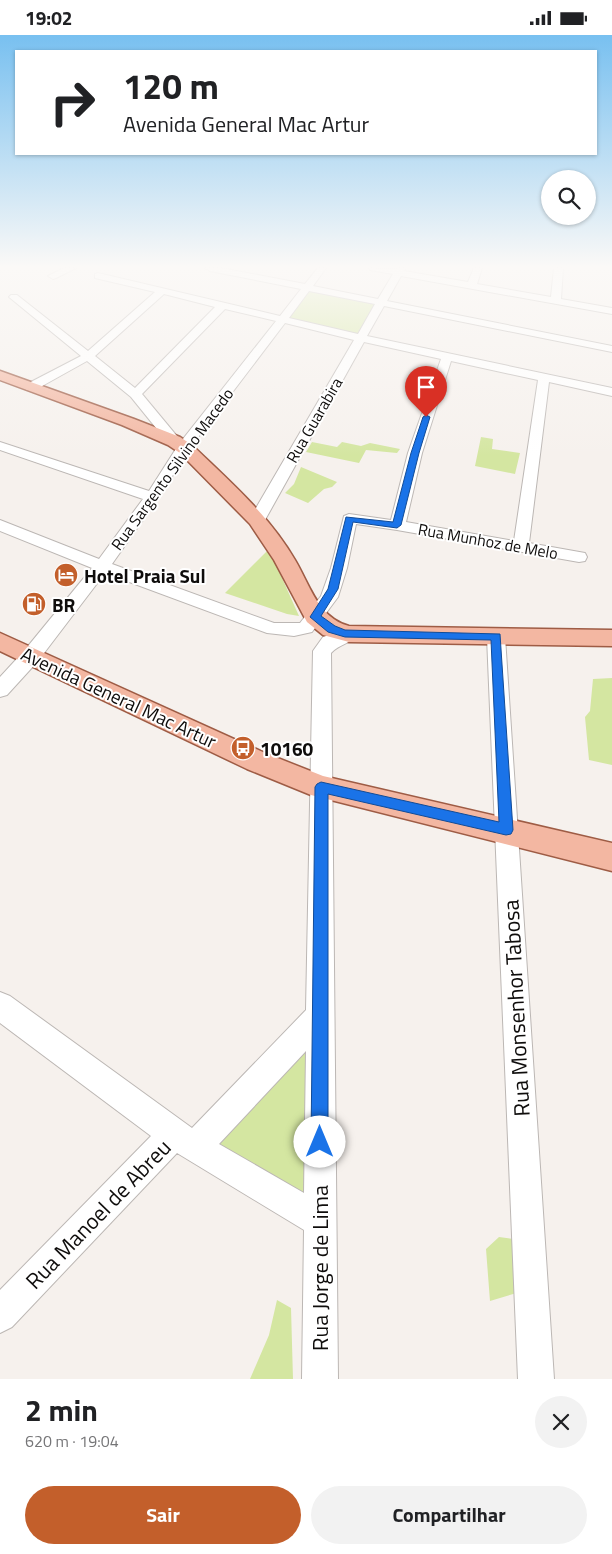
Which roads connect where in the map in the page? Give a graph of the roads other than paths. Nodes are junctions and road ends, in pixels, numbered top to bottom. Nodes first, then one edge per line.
1 (55, 331) edge
2 (117, 331) edge
3 (197, 331) edge
4 (274, 331) edge
5 (327, 331) edge
6 (365, 331) edge
7 (523, 331) edge
8 (360, 338) junction
9 (612, 349) edge
10 (87, 357) junction
11 (447, 357) junction
12 (0, 375) edge
13 (544, 377) junction
14 (31, 387) junction
15 (612, 392) edge
16 (134, 394) junction
17 (179, 444) junction
18 (0, 446) edge
19 (152, 497) junction
20 (257, 520) junction
21 (0, 525) edge
22 (397, 525) junction
23 (521, 547) junction
24 (579, 557) dead end
25 (102, 566) junction
26 (315, 617) junction
27 (273, 629) junction
28 (349, 633) junction
29 (496, 637) junction
30 (612, 638) edge
31 (0, 641) edge
32 (322, 651) junction
33 (31, 656) junction
34 (0, 690) edge
35 (321, 787) junction
36 (506, 830) junction
37 (612, 857) edge
38 (0, 1006) edge
39 (319, 1017) junction
40 (185, 1140) junction
41 (320, 1221) junction
42 (0, 1315) edge
43 (320, 1379) edge
44 (536, 1379) edge

1 - 10 street
2 - 10 street
3 - 16 street
4 - 17 street, Rua Sargento Silvino Macedo
5 - 8 street
6 - 8 street, Rua Guarabira
7 - 9 street
8 - 11 street
8 - 20 street, Rua Guarabira
10 - 14 street
10 - 16 street
11 - 13 street
11 - 22 street
12 - 14 main road
13 - 15 street
13 - 23 street
14 - 17 main road
16 - 17 street
17 - 19 street, Rua Sargento Silvino Macedo
17 - 20 main road
18 - 19 street
19 - 25 street, Rua Sargento Silvino Macedo
20 - 26 main road
21 - 25 street
22 - 23 street, Rua Munhoz de Melo
22 - 26 street, Rua Munhoz de Melo
23 - 24 street, Rua Munhoz de Melo
25 - 27 street
25 - 33 street, Rua Sargento Silvino Macedo
26 - 27 street
26 - 28 main road
27 - 32 street
28 - 29 main road
28 - 32 street
29 - 30 main road
29 - 36 street, Rua Monsenhor Tabosa
31 - 33 main road, Avenida General Mac Artur
32 - 35 street, Rua Jorge de Lima
33 - 34 street, Rua Sargento Silvino Macedo
33 - 35 main road, Avenida General Mac Artur
35 - 36 main road, Avenida General Mac Artur
35 - 39 street, Rua Jorge de Lima
36 - 37 main road, Avenida General Mac Artur
36 - 44 street, Rua Monsenhor Tabosa
38 - 40 street
39 - 40 street, Rua Manoel de Abreu
39 - 41 street, Rua Jorge de Lima
40 - 41 street
40 - 42 street, Rua Manoel de Abreu
41 - 43 street, Rua Jorge de Lima

